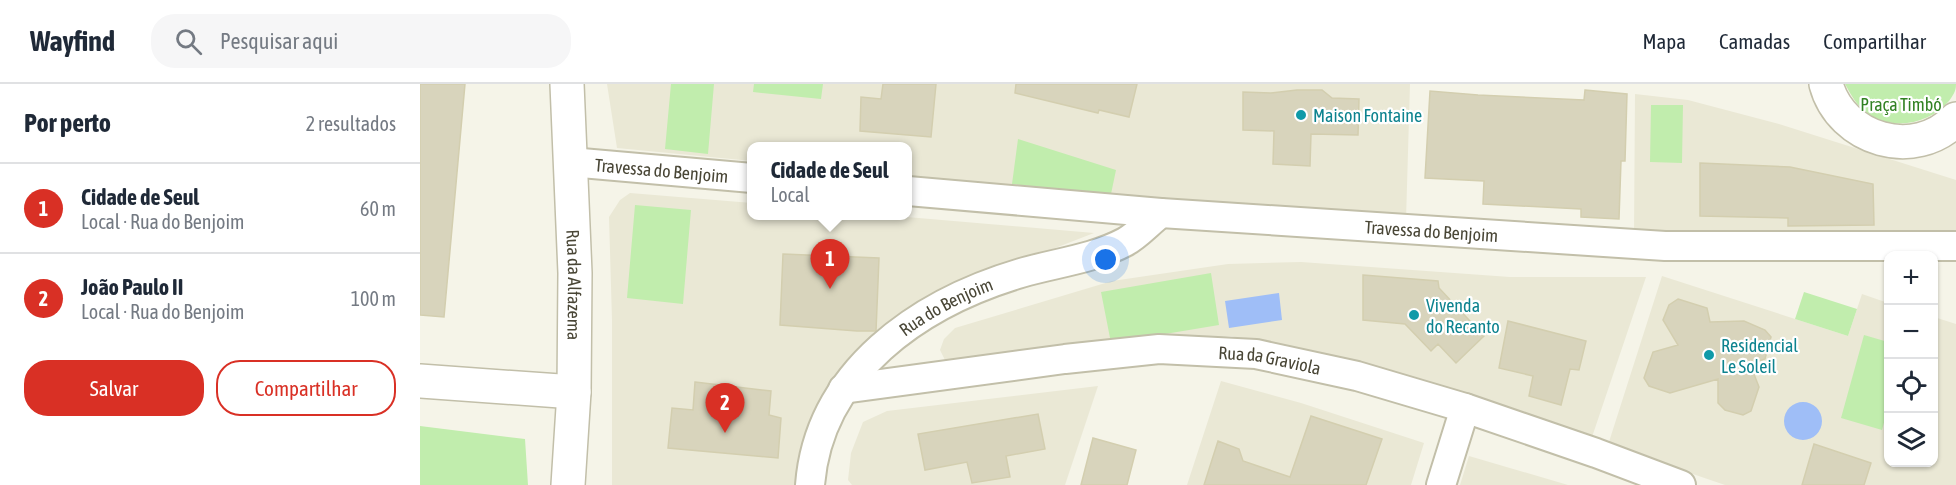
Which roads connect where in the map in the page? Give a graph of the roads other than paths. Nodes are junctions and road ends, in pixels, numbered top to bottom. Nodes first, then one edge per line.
1 (567, 84) edge
2 (1826, 84) edge
3 (1948, 134) edge
4 (570, 162) junction
5 (747, 178) edge
6 (912, 191) edge
7 (1161, 213) junction
8 (1956, 246) edge
9 (420, 381) edge
10 (843, 389) junction
11 (574, 392) junction
12 (1465, 408) junction
13 (568, 485) edge
14 (810, 485) edge
15 (1441, 485) edge
16 (1681, 485) edge

1 - 4 street, Rua da Alfazema
2 - 3 street
4 - 5 street, Travessa do Benjoim
4 - 11 street, Rua da Alfazema
6 - 7 street, Travessa do Benjoim
7 - 8 street, Travessa do Benjoim
7 - 10 street, Rua do Benjoim
9 - 11 street
10 - 12 street, Rua da Graviola
10 - 14 street, Rua do Benjoim
11 - 13 street, Rua da Alfazema
12 - 15 street
12 - 16 street, Rua da Graviola

